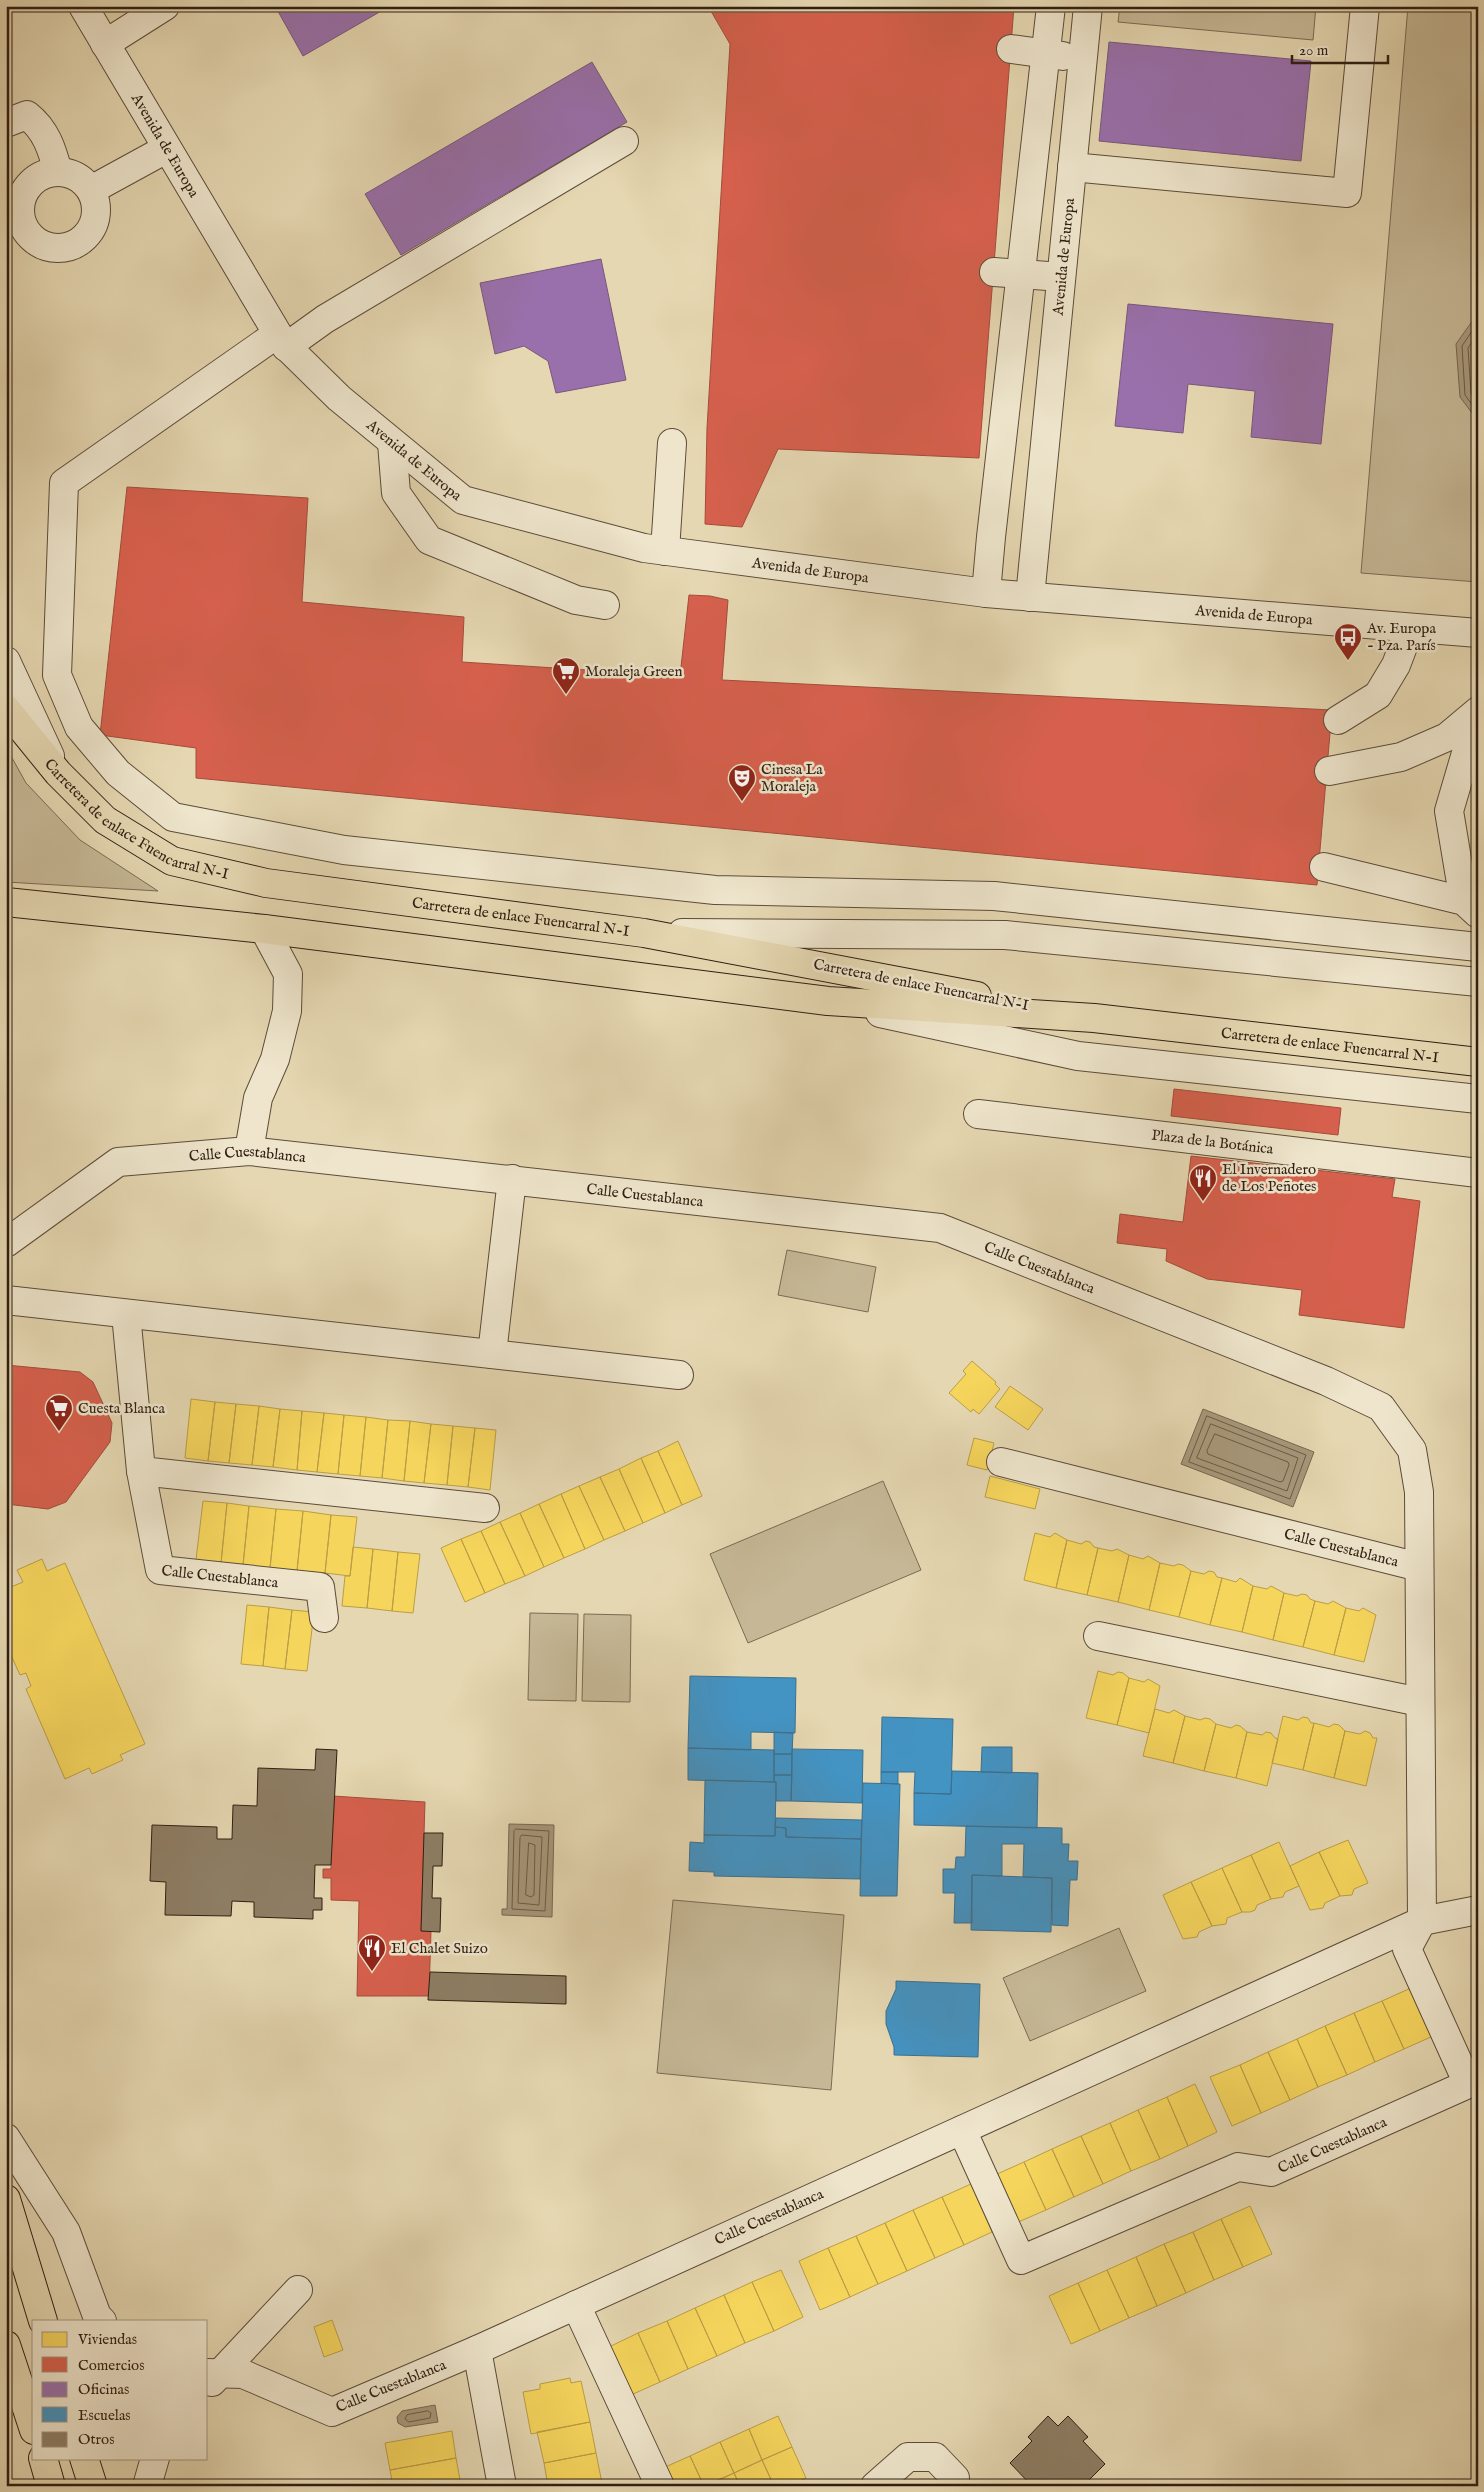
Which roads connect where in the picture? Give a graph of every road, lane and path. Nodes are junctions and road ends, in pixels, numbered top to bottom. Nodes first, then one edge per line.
1 (83, 6) edge
2 (165, 6) edge
3 (1051, 6) edge
4 (1088, 6) edge
5 (1365, 6) edge
6 (105, 44) junction
7 (1011, 49) dead end
8 (1045, 52) junction
9 (1082, 60) junction
10 (6, 124) edge
11 (624, 141) dead end
12 (166, 149) junction
13 (1072, 167) junction
14 (58, 172) junction
15 (91, 190) junction
16 (1007, 273) junction
17 (1061, 277) junction
18 (282, 341) junction
19 (392, 443) junction
20 (672, 443) dead end
21 (665, 551) junction
22 (986, 593) junction
23 (1030, 597) junction
24 (605, 605) dead end
25 (1410, 628) junction
26 (1478, 633) edge
27 (6, 661) edge
28 (6, 709) edge
29 (1478, 712) edge
30 (1338, 720) dead end
31 (1329, 772) dead end
32 (58, 773) junction
33 (1324, 867) dead end
34 (6, 902) edge
35 (1471, 908) edge
36 (264, 928) junction
37 (644, 933) junction
38 (1478, 947) edge
39 (1478, 982) edge
40 (828, 1001) junction
41 (1094, 1018) junction
42 (1478, 1062) edge
43 (1478, 1099) edge
44 (978, 1114) dead end
45 (249, 1150) junction
46 (1478, 1173) edge
47 (512, 1179) junction
48 (6, 1243) edge
49 (6, 1300) edge
50 (126, 1314) junction
51 (492, 1354) junction
52 (679, 1375) dead end
53 (1001, 1462) dead end
54 (141, 1471) junction
55 (485, 1508) dead end
56 (1419, 1567) junction
57 (324, 1618) dead end
58 (1098, 1636) dead end
59 (1420, 1702) junction
60 (1478, 1910) edge
61 (1422, 1921) junction
62 (962, 2130) junction
63 (6, 2138) edge
64 (6, 2199) edge
65 (298, 2290) dead end
66 (576, 2305) junction
67 (43, 2320) edge
68 (101, 2320) edge
69 (6, 2345) edge
70 (477, 2350) junction
71 (211, 2378) edge
72 (32, 2424) edge
73 (44, 2460) edge
74 (85, 2460) edge
75 (155, 2460) edge
76 (51, 2486) edge
77 (93, 2486) edge
78 (147, 2486) edge
79 (502, 2486) edge
80 (660, 2486) edge
81 (875, 2486) edge
82 (955, 2486) edge

1 - 6 street, Avenida de Europa
2 - 6 street
3 - 8 street
4 - 9 street, Avenida de Europa
5 - 13 street
6 - 12 street, Avenida de Europa
7 - 8 street
8 - 9 street
8 - 16 street
9 - 13 street, Avenida de Europa
10 - 14 street
11 - 18 street
12 - 15 street
12 - 18 street, Avenida de Europa
13 - 17 street, Avenida de Europa
14 - 15 street
14 - 15 street
16 - 17 street
16 - 22 street
17 - 23 street, Avenida de Europa
18 - 19 street, Avenida de Europa
18 - 38 street
19 - 21 street, Avenida de Europa
19 - 24 street
20 - 21 street
21 - 22 street, Avenida de Europa
22 - 23 street, Avenida de Europa
23 - 25 street, Avenida de Europa
25 - 26 street, Avenida de Europa
25 - 30 street
27 - 32 street
28 - 32 main road, Carretera de enlace Fuencarral N-I
29 - 31 street
29 - 35 street
32 - 37 main road, Carretera de enlace Fuencarral N-I
33 - 35 street
34 - 36 main road, Carretera de enlace Fuencarral N-I
36 - 40 main road, Carretera de enlace Fuencarral N-I
36 - 45 street
37 - 39 street
37 - 41 main road, Carretera de enlace Fuencarral N-I
40 - 41 main road, Carretera de enlace Fuencarral N-I
40 - 43 street
41 - 42 main road, Carretera de enlace Fuencarral N-I
44 - 46 street, Plaza de la Botánica
45 - 47 street, Calle Cuestablanca
45 - 48 street, Calle Cuestablanca
47 - 51 street
47 - 56 street, Calle Cuestablanca
49 - 50 street
50 - 51 street
50 - 54 street, Calle Cuestablanca
51 - 52 street
53 - 56 street, Calle Cuestablanca
54 - 55 street
54 - 57 street, Calle Cuestablanca
56 - 59 street, Calle Cuestablanca
58 - 59 street
59 - 61 street, Calle Cuestablanca
60 - 61 street, Calle Cuestablanca
61 - 62 street, Calle Cuestablanca
61 - 62 street, Calle Cuestablanca
62 - 66 street, Calle Cuestablanca
63 - 68 street
64 - 67 main road
65 - 71 street
66 - 70 street, Calle Cuestablanca
66 - 80 street
69 - 72 main road
70 - 71 street, Calle Cuestablanca
70 - 79 street
73 - 76 main road
74 - 77 main road
75 - 78 street
81 - 82 street

